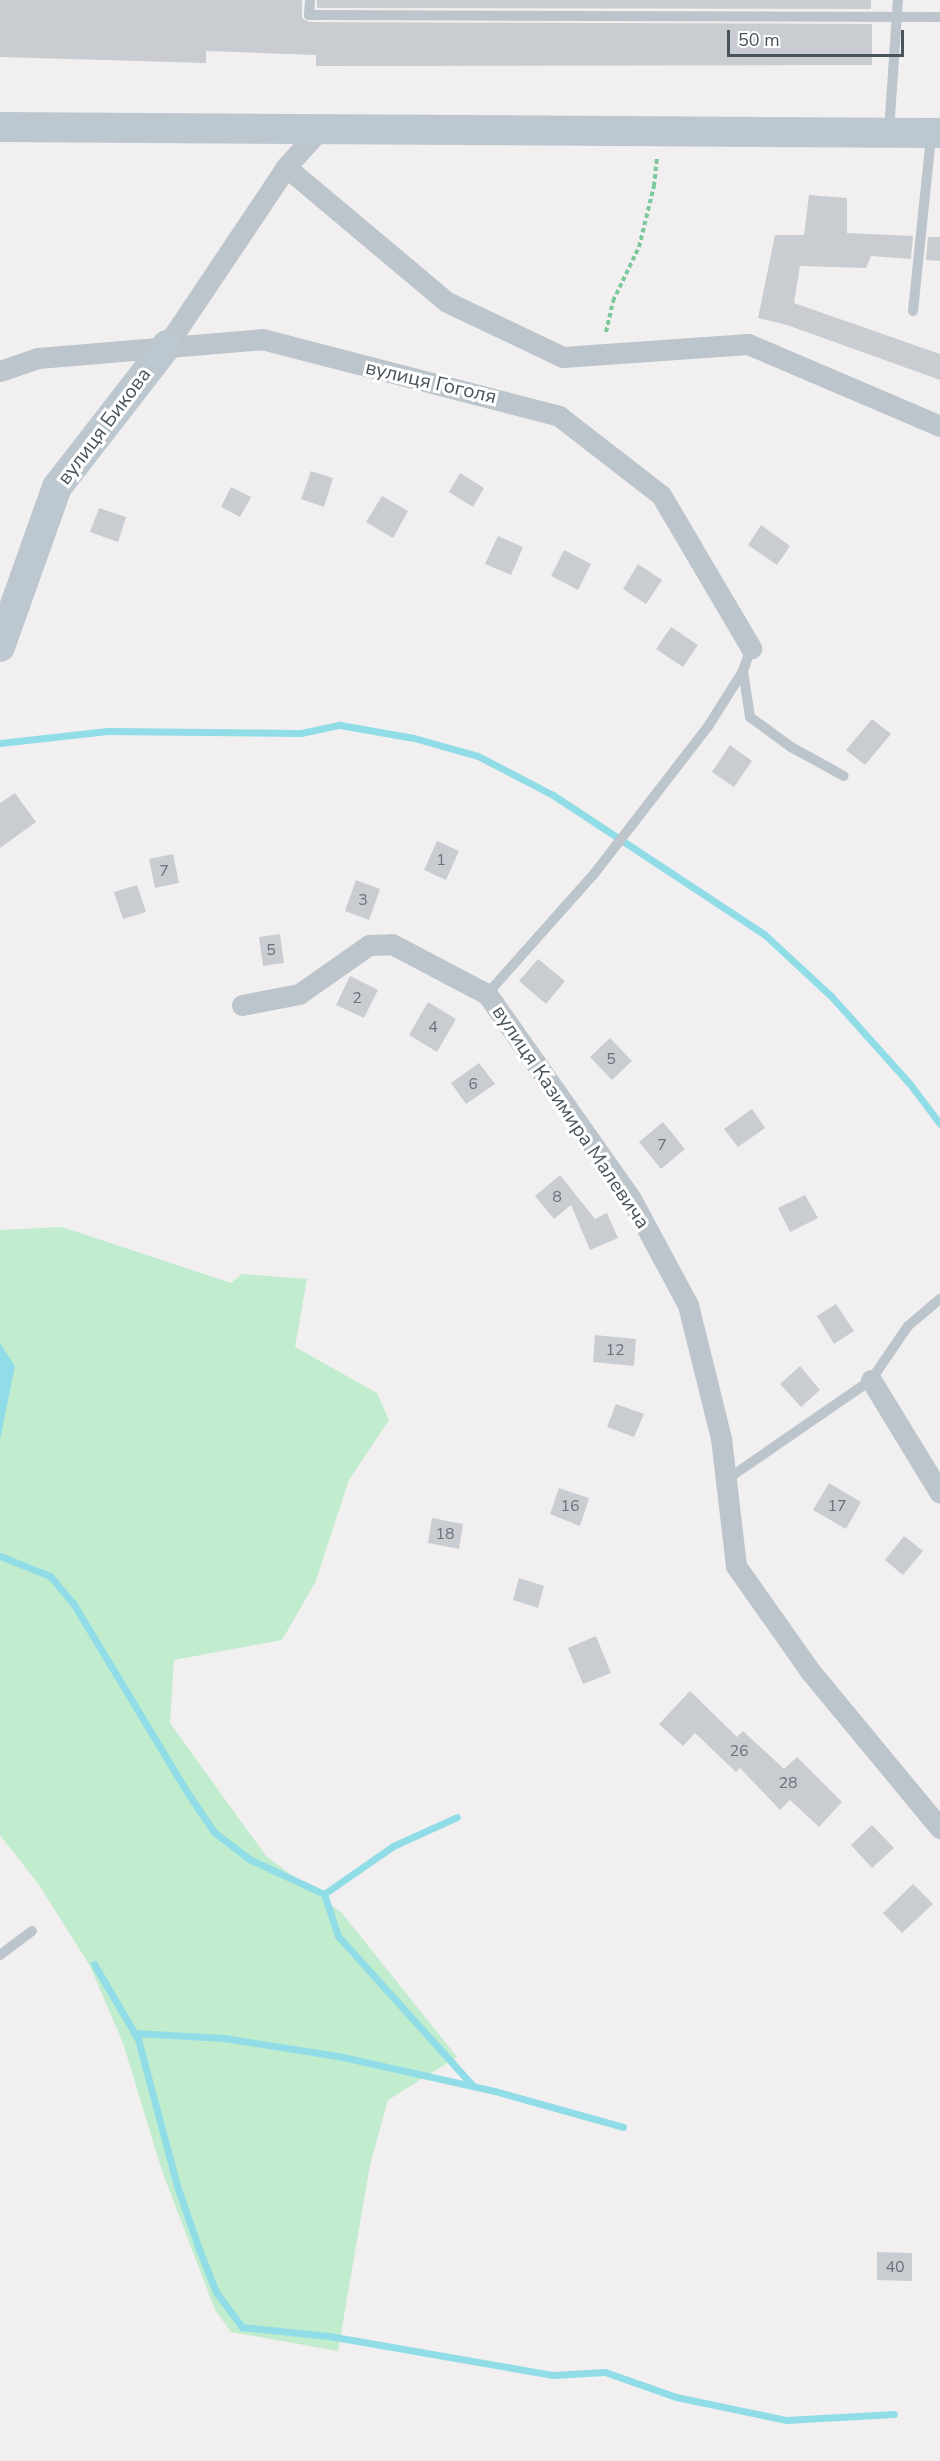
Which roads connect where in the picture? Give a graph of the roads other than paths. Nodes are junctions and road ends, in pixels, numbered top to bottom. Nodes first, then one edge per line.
1 (310, 0) edge
2 (898, 0) edge
3 (897, 16) junction
4 (940, 17) edge
5 (0, 127) edge
6 (321, 128) junction
7 (889, 131) junction
8 (936, 133) edge
9 (285, 167) junction
10 (913, 311) dead end
11 (167, 345) junction
12 (0, 371) edge
13 (940, 426) edge
14 (0, 647) edge
15 (751, 648) joint
16 (743, 671) junction
17 (844, 776) dead end
18 (487, 994) junction
19 (242, 1005) dead end
20 (940, 1299) edge
21 (871, 1380) junction
22 (726, 1480) junction
23 (940, 1493) edge
24 (940, 1828) edge
25 (32, 1931) dead end
26 (0, 1955) edge

1 - 3 lane
2 - 3 lane
3 - 4 lane
3 - 7 lane
5 - 6 street
6 - 7 street
6 - 9 street
7 - 8 street
8 - 10 lane
9 - 11 street
9 - 13 street
11 - 12 street, вулиця Гоголя
11 - 14 street, вулиця Бикова
11 - 15 street, вулиця Гоголя
15 - 16 lane
16 - 17 lane
16 - 18 lane
18 - 19 street, вулиця Казимира Малевича
18 - 22 street, вулиця Казимира Малевича
20 - 21 lane
21 - 22 lane
21 - 23 street
22 - 24 street, вулиця Казимира Малевича
25 - 26 lane

